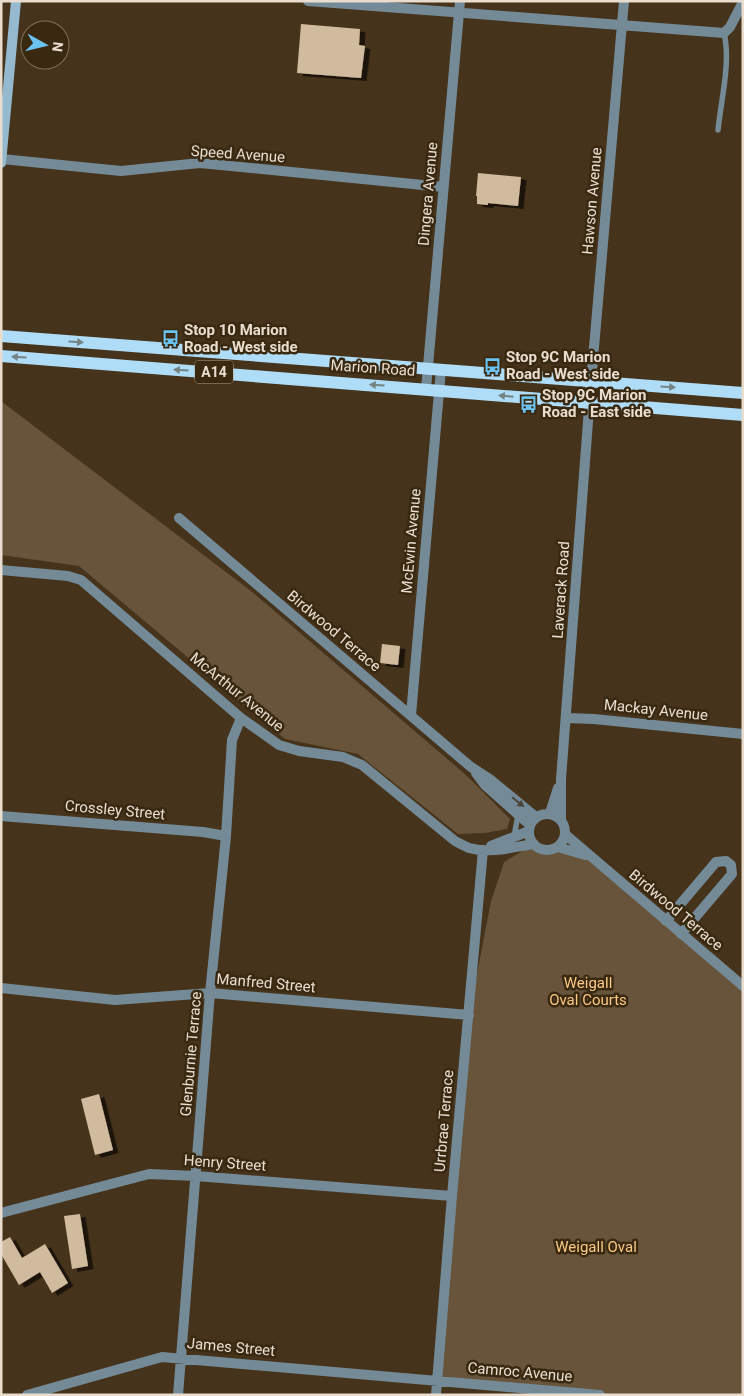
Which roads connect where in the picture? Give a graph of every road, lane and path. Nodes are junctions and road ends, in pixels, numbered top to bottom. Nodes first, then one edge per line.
1 (16, 1) edge
2 (308, 1) edge
3 (460, 1) edge
4 (624, 1) edge
5 (743, 2) edge
6 (459, 13) junction
7 (623, 26) junction
8 (724, 33) junction
9 (718, 130) dead end
10 (2, 159) edge
11 (1, 163) edge
12 (443, 188) junction
13 (1, 336) edge
14 (1, 356) edge
15 (428, 368) junction
16 (441, 369) junction
17 (591, 382) junction
18 (426, 389) junction
19 (439, 390) junction
20 (743, 393) edge
21 (590, 403) junction
22 (743, 415) edge
23 (179, 518) dead end
24 (1, 570) edge
25 (411, 715) junction
26 (241, 718) junction
27 (567, 718) junction
28 (743, 734) edge
29 (471, 767) junction
30 (561, 779) junction
31 (550, 813) junction
32 (518, 814) junction
33 (1, 816) edge
34 (561, 820) junction
35 (532, 824) junction
36 (566, 835) junction
37 (226, 836) junction
38 (514, 837) junction
39 (534, 844) junction
40 (558, 847) junction
41 (483, 850) junction
42 (591, 857) junction
43 (666, 921) junction
44 (681, 934) junction
45 (743, 986) edge
46 (1, 988) edge
47 (210, 993) junction
48 (469, 1015) junction
49 (196, 1176) junction
50 (452, 1196) junction
51 (1, 1213) edge
52 (180, 1358) junction
53 (438, 1380) junction
54 (27, 1395) edge
55 (178, 1395) edge
56 (436, 1395) edge
57 (600, 1395) edge

1 - 10 street
2 - 6 street
3 - 6 street, Dingera Avenue
4 - 7 street, Hawson Avenue
5 - 8 street
6 - 7 street
6 - 12 street, Dingera Avenue
7 - 8 street
7 - 17 street, Hawson Avenue
8 - 9 lane
10 - 11 street
10 - 12 street, Speed Avenue
12 - 15 street, Dingera Avenue
13 -> 15 main road, Marion Road / A14
18 -> 14 main road, Marion Road / A14
15 - 16 main road, Marion Road / A14
15 - 18 street, Dingera Avenue
16 - 17 main road, Marion Road / A14
16 - 19 street, McEwin Avenue
17 -> 20 main road, Marion Road / A14
17 - 21 street, Hawson Avenue
18 - 19 main road, Marion Road / A14
21 -> 19 main road, Marion Road / A14
19 - 25 street, McEwin Avenue
21 - 22 main road, Marion Road / A14
21 - 27 street, Laverack Road
23 - 25 street, Birdwood Terrace
24 - 26 street, McArthur Avenue
25 - 29 street, Birdwood Terrace
26 - 37 street, Glenburnie Terrace
26 - 41 street, McArthur Avenue
27 - 28 street, Mackay Avenue
27 - 30 street, Laverack Road
29 - 32 street, Birdwood Terrace
29 -> 35 street, Birdwood Terrace
30 - 31 street, Laverack Road
30 - 34 street, Laverack Road
31 - 34 street
31 - 35 street
32 - 35 street, Birdwood Terrace
32 - 38 lane
33 - 37 street, Crossley Street
34 - 36 street
35 - 38 street
35 - 39 street
36 - 40 street
36 - 42 street, Birdwood Terrace
37 - 47 street, Glenburnie Terrace
38 - 41 street
39 - 40 street
39 - 41 street, McArthur Avenue
40 - 42 street, Birdwood Terrace
41 - 48 street, Urrbrae Terrace
42 - 43 street, Birdwood Terrace
43 - 44 street, Birdwood Terrace
43 - 44 street
44 - 45 street, Birdwood Terrace
46 - 47 street, Manfred Street
47 - 48 street, Manfred Street
47 - 49 street, Glenburnie Terrace
48 - 50 street, Urrbrae Terrace
49 - 50 street, Henry Street
49 - 51 street, Henry Street
49 - 52 street, Glenburnie Terrace
50 - 53 street, Urrbrae Terrace
52 - 53 street, James Street
52 - 54 street, James Street
52 - 55 street, Glenburnie Terrace
53 - 56 street, Urrbrae Terrace
53 - 57 street, Camroc Avenue

